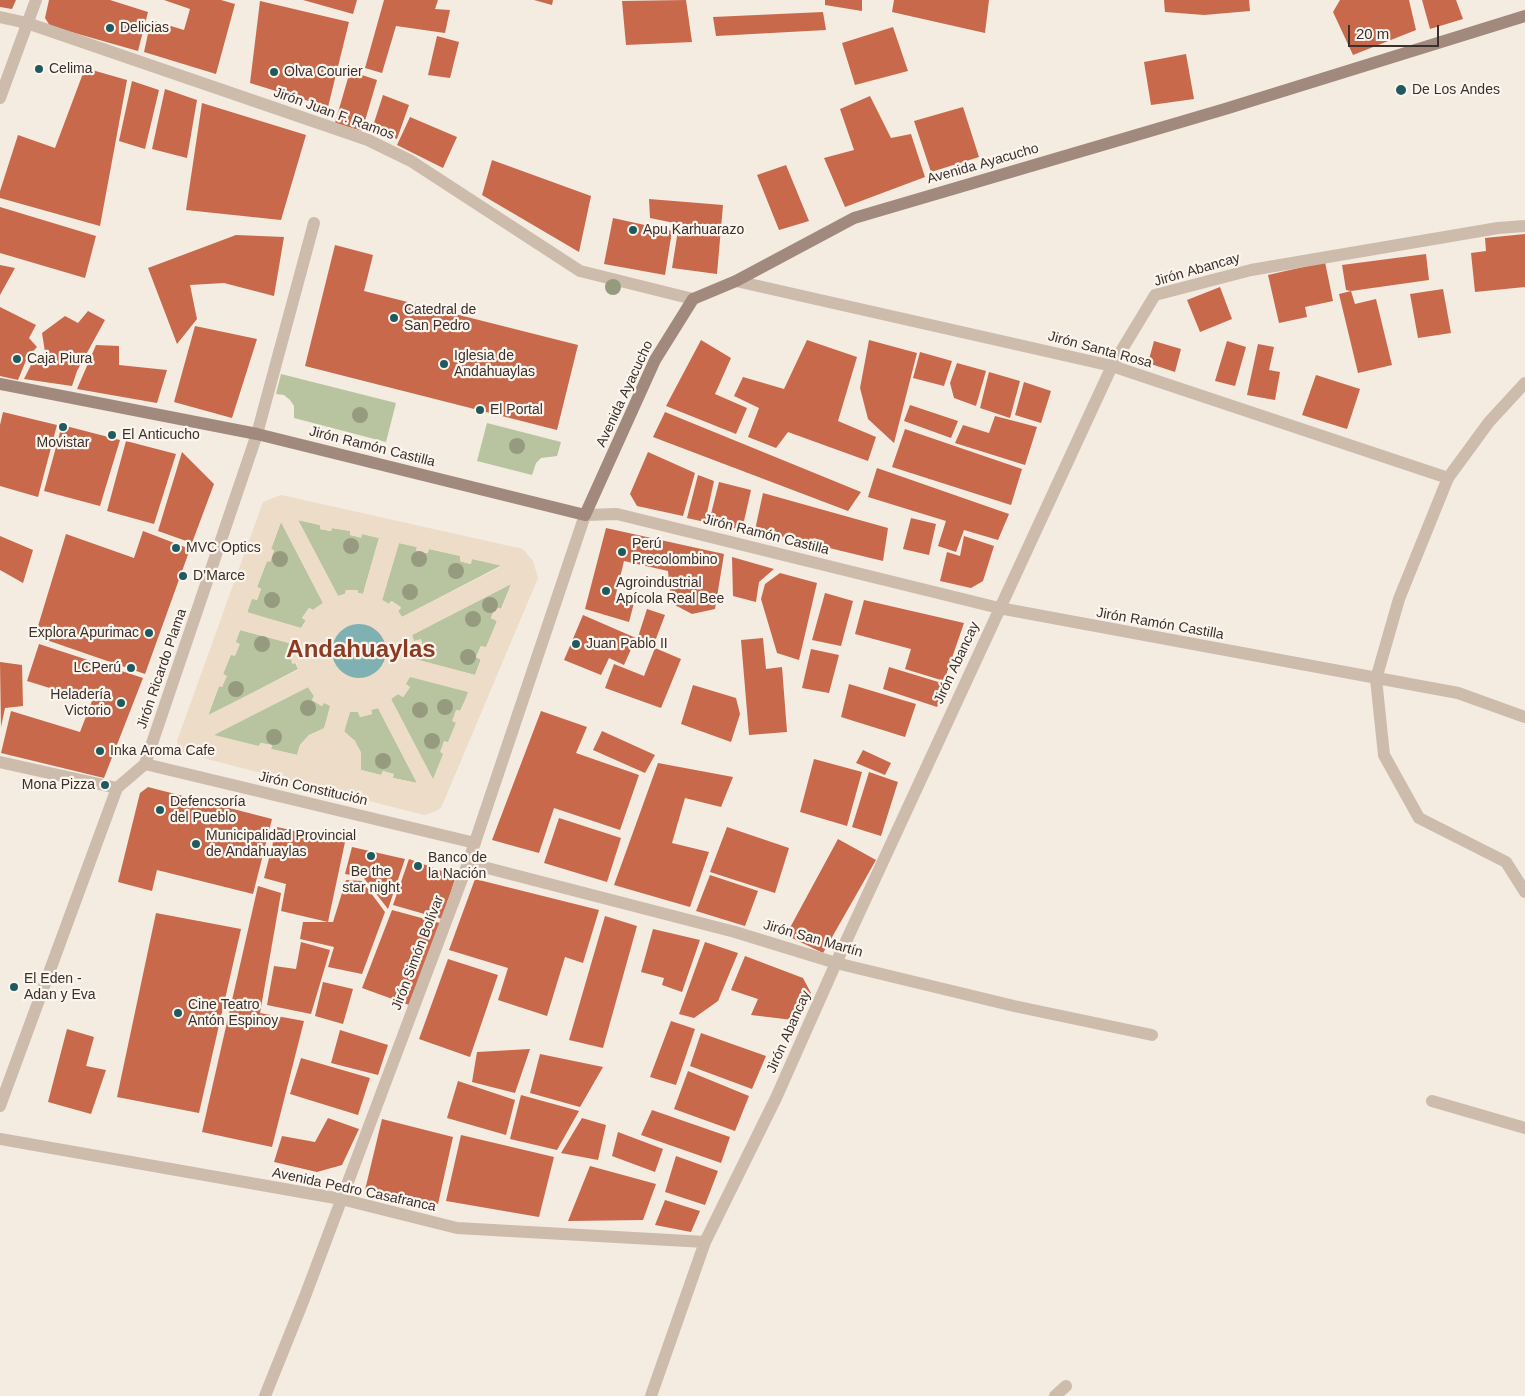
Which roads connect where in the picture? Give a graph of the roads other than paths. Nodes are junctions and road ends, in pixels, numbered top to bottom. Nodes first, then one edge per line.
1 (36, 0) edge
2 (1525, 16) edge
3 (0, 17) edge
4 (28, 23) junction
5 (0, 98) edge
6 (314, 223) dead end
7 (1525, 226) edge
8 (736, 282) junction
9 (692, 299) junction
10 (1112, 366) junction
11 (1525, 383) edge
12 (0, 384) edge
13 (257, 434) junction
14 (1448, 478) junction
15 (585, 515) junction
16 (1000, 608) junction
17 (1376, 679) junction
18 (1525, 717) edge
19 (0, 762) edge
20 (145, 764) junction
21 (117, 788) junction
22 (475, 843) junction
23 (468, 863) junction
24 (1525, 892) edge
25 (836, 963) junction
26 (1152, 1036) dead end
27 (1432, 1101) dead end
28 (0, 1106) edge
29 (1525, 1128) edge
30 (0, 1140) edge
31 (341, 1200) junction
32 (705, 1242) junction
33 (1066, 1386) dead end
34 (265, 1396) edge
35 (651, 1396) edge
36 (1055, 1396) edge

1 - 4 street
2 - 8 street, Avenida Ayacucho
3 - 4 street, Jirón Juan F. Ramos
4 - 5 street
4 - 9 street, Jirón Juan F. Ramos
6 - 13 street, Jirón Ricardo Plama
7 - 10 street, Jirón Abancay
8 - 9 street, Avenida Ayacucho
8 - 10 street, Jirón Santa Rosa
9 - 15 street, Avenida Ayacucho
10 - 14 street, Jirón Santa Rosa
10 - 16 street, Jirón Abancay
11 - 14 street
12 - 13 street, Jirón Ramón Castilla
13 - 15 street, Jirón Ramón Castilla
13 - 20 street, Jirón Ricardo Plama
14 - 17 street
15 - 16 street, Jirón Ramón Castilla
15 - 22 street, Jirón Simón Bolívar
16 - 17 street, Jirón Ramón Castilla
16 - 25 street, Jirón Abancay
17 - 18 street, Jirón Ramón Castilla
17 - 24 street
19 - 21 street
20 - 21 street
20 - 22 street, Jirón Constitución
21 - 28 street
22 - 23 street, Jirón Simón Bolívar
23 - 25 street, Jirón San Martín
23 - 31 street, Jirón Simón Bolívar
25 - 26 street, Jirón San Martín
25 - 32 street, Jirón Abancay
27 - 29 street
30 - 31 street, Avenida Pedro Casafranca
31 - 32 street, Avenida Pedro Casafranca
31 - 34 street, Jirón Simón Bolívar
32 - 35 street, Jirón Abancay
33 - 36 street

